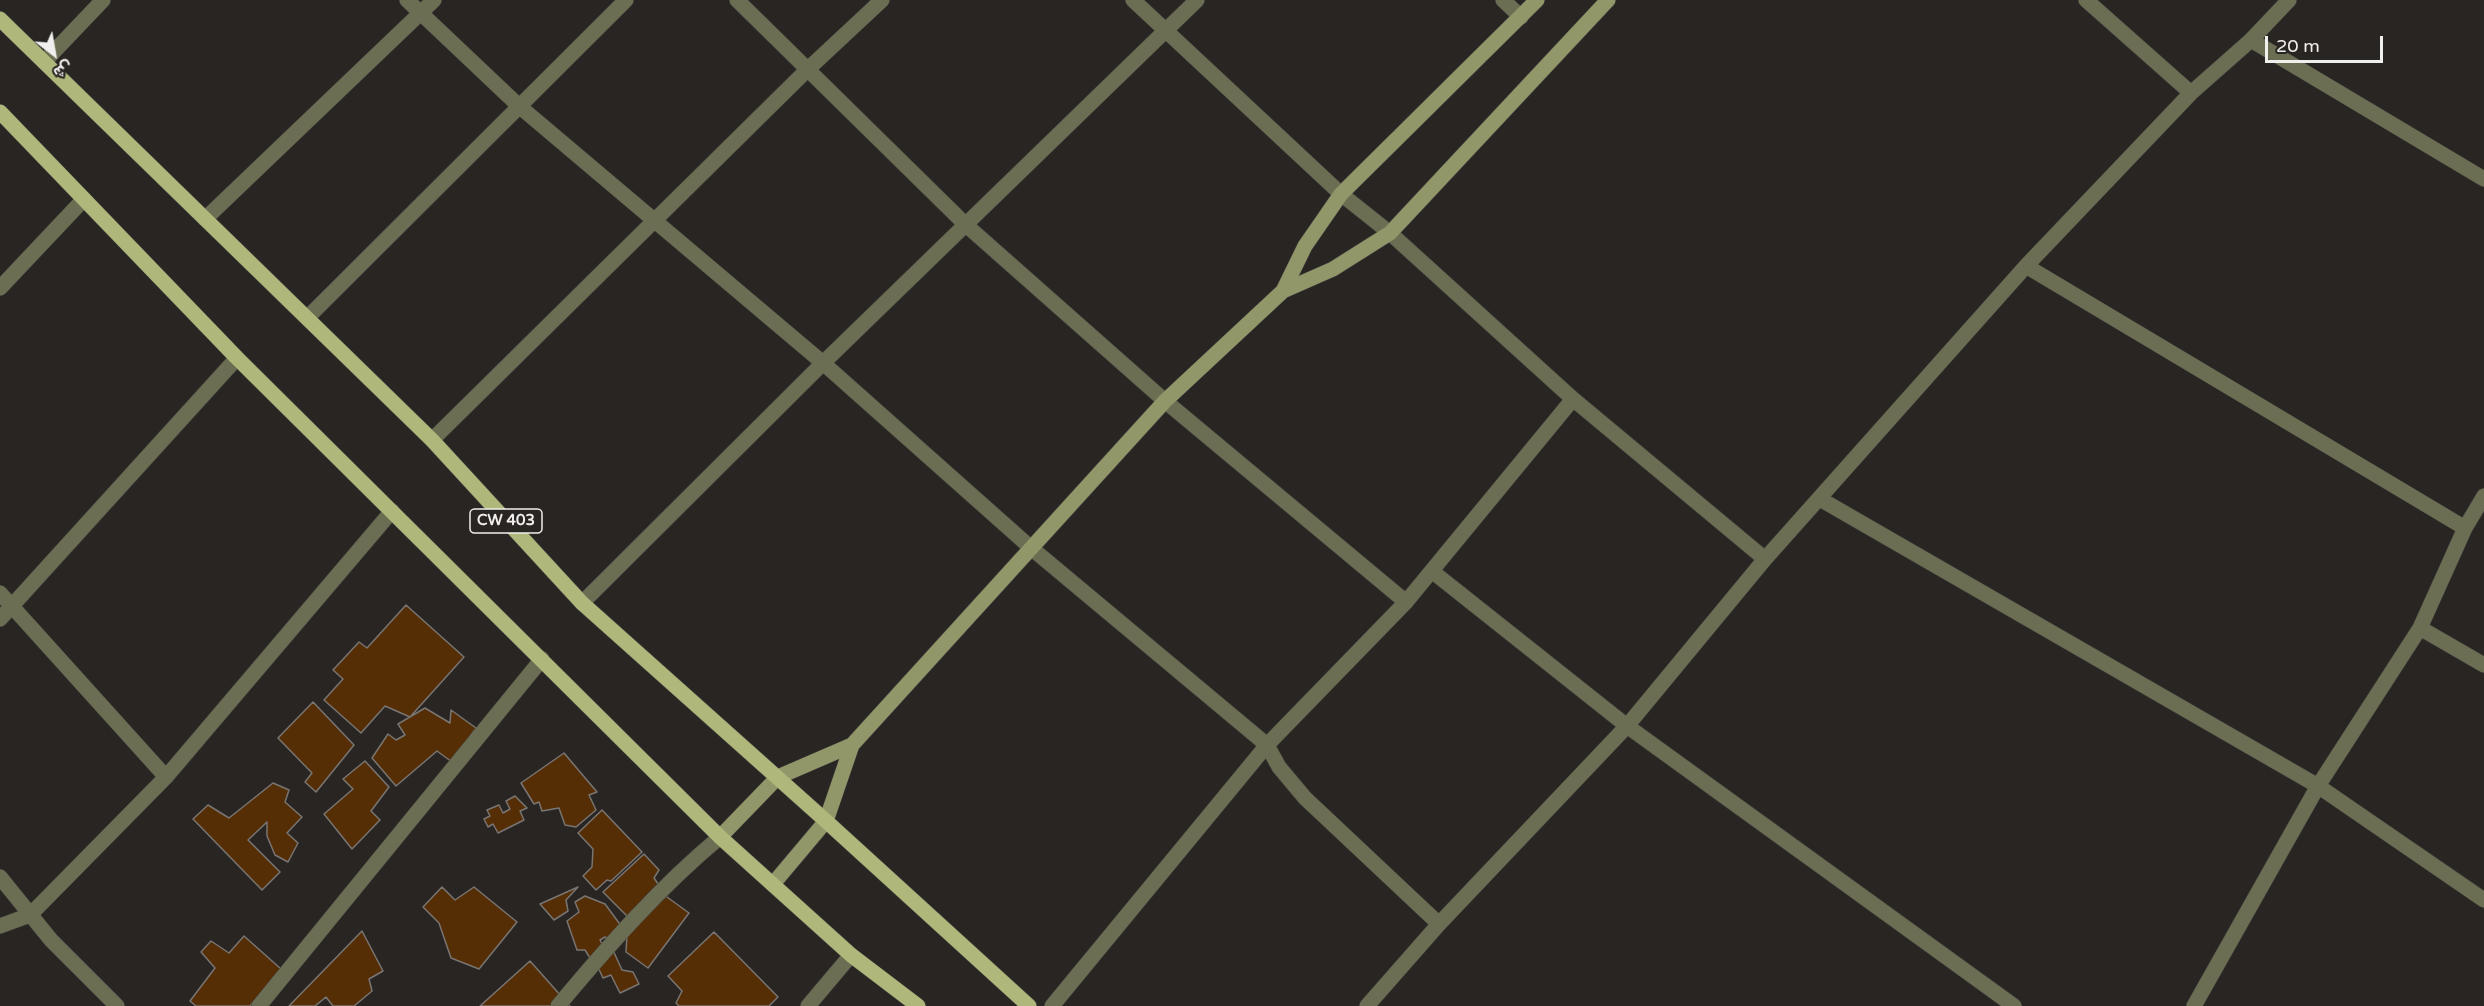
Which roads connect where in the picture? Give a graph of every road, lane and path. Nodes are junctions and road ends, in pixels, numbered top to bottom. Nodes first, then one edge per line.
1 (103, 0) edge
2 (407, 0) edge
3 (434, 0) edge
4 (626, 0) edge
5 (737, 0) edge
6 (882, 0) edge
7 (1133, 0) edge
8 (1197, 0) edge
9 (1503, 0) edge
10 (1537, 0) edge
11 (1608, 0) edge
12 (2086, 0) edge
13 (2289, 0) edge
14 (420, 12) junction
15 (1521, 17) junction
16 (0, 19) edge
17 (1166, 30) junction
18 (2251, 40) junction
19 (44, 62) junction
20 (807, 70) junction
21 (2191, 93) junction
22 (519, 106) junction
23 (0, 112) edge
24 (2484, 179) edge
25 (1341, 194) junction
26 (84, 199) junction
27 (205, 219) junction
28 (654, 220) junction
29 (966, 225) junction
30 (1390, 234) junction
31 (2026, 266) junction
32 (0, 288) edge
33 (1283, 291) junction
34 (308, 317) junction
35 (237, 358) junction
36 (823, 363) junction
37 (1574, 399) junction
38 (1165, 401) junction
39 (432, 440) junction
40 (2484, 496) edge
41 (1820, 499) junction
42 (392, 511) junction
43 (2464, 528) junction
44 (1030, 547) junction
45 (1765, 559) junction
46 (1433, 572) junction
47 (0, 593) edge
48 (1406, 602) junction
49 (582, 603) junction
50 (13, 607) junction
51 (0, 619) edge
52 (2420, 628) junction
53 (542, 659) junction
54 (2484, 665) edge
55 (1627, 726) junction
56 (852, 745) junction
57 (1267, 746) junction
58 (166, 777) junction
59 (778, 777) junction
60 (2318, 786) junction
61 (826, 821) junction
62 (720, 837) junction
63 (0, 877) edge
64 (773, 884) junction
65 (2484, 900) edge
66 (30, 915) junction
67 (1439, 924) junction
68 (0, 926) edge
69 (851, 955) junction
70 (117, 1006) edge
71 (259, 1006) edge
72 (558, 1006) edge
73 (808, 1006) edge
74 (918, 1006) edge
75 (1029, 1006) edge
76 (1052, 1006) edge
77 (1367, 1006) edge
78 (2014, 1006) edge
79 (2194, 1006) edge

1 - 19 street
2 - 14 street
3 - 14 street
4 - 22 street
5 - 20 street
6 - 20 street
7 - 17 street
8 - 17 street
9 - 15 street
10 - 15 main road
11 - 30 main road
12 - 21 street
13 - 18 street
14 - 22 street
14 - 27 street
15 - 25 main road
16 - 19 main road, CW 403
17 - 25 street
17 - 29 street
18 - 21 street
18 - 24 street
19 - 27 main road, CW 403
20 - 28 street
20 - 29 street
21 - 31 street
22 - 28 street
22 - 34 street
23 - 26 main road
25 - 30 street
25 - 33 main road
26 - 32 street
26 - 35 main road
27 - 34 main road, CW 403
28 - 36 street
28 - 39 street
29 - 36 street
29 - 38 street
30 - 33 main road
30 - 37 street
31 - 41 street
31 - 43 street
33 - 38 main road
34 - 39 main road, CW 403
35 - 42 main road
35 - 50 street
36 - 44 street
36 - 49 street
37 - 45 street
37 - 46 street
38 - 44 main road
38 - 48 street
39 - 49 main road, CW 403
40 - 43 street
41 - 45 street
41 - 60 street
42 - 53 main road
42 - 58 street
43 - 52 street
44 - 56 main road
44 - 57 street
45 - 55 street
46 - 48 street
46 - 55 street
47 - 50 street
48 - 57 street
49 - 59 main road, CW 403
50 - 51 street
50 - 58 street
52 - 54 street
52 - 60 street
53 - 62 main road
53 - 71 street
55 - 67 street
55 - 78 street
56 - 59 main road
56 - 61 main road
57 - 67 street
57 - 76 street
58 - 66 street
59 - 61 main road, CW 403
59 - 62 main road
60 - 65 street
60 - 79 street
61 - 64 main road
61 - 75 main road, CW 403
62 - 64 main road
62 - 72 street
63 - 66 street
64 - 69 main road
66 - 68 street
66 - 70 street
67 - 77 street
69 - 73 street
69 - 74 main road

